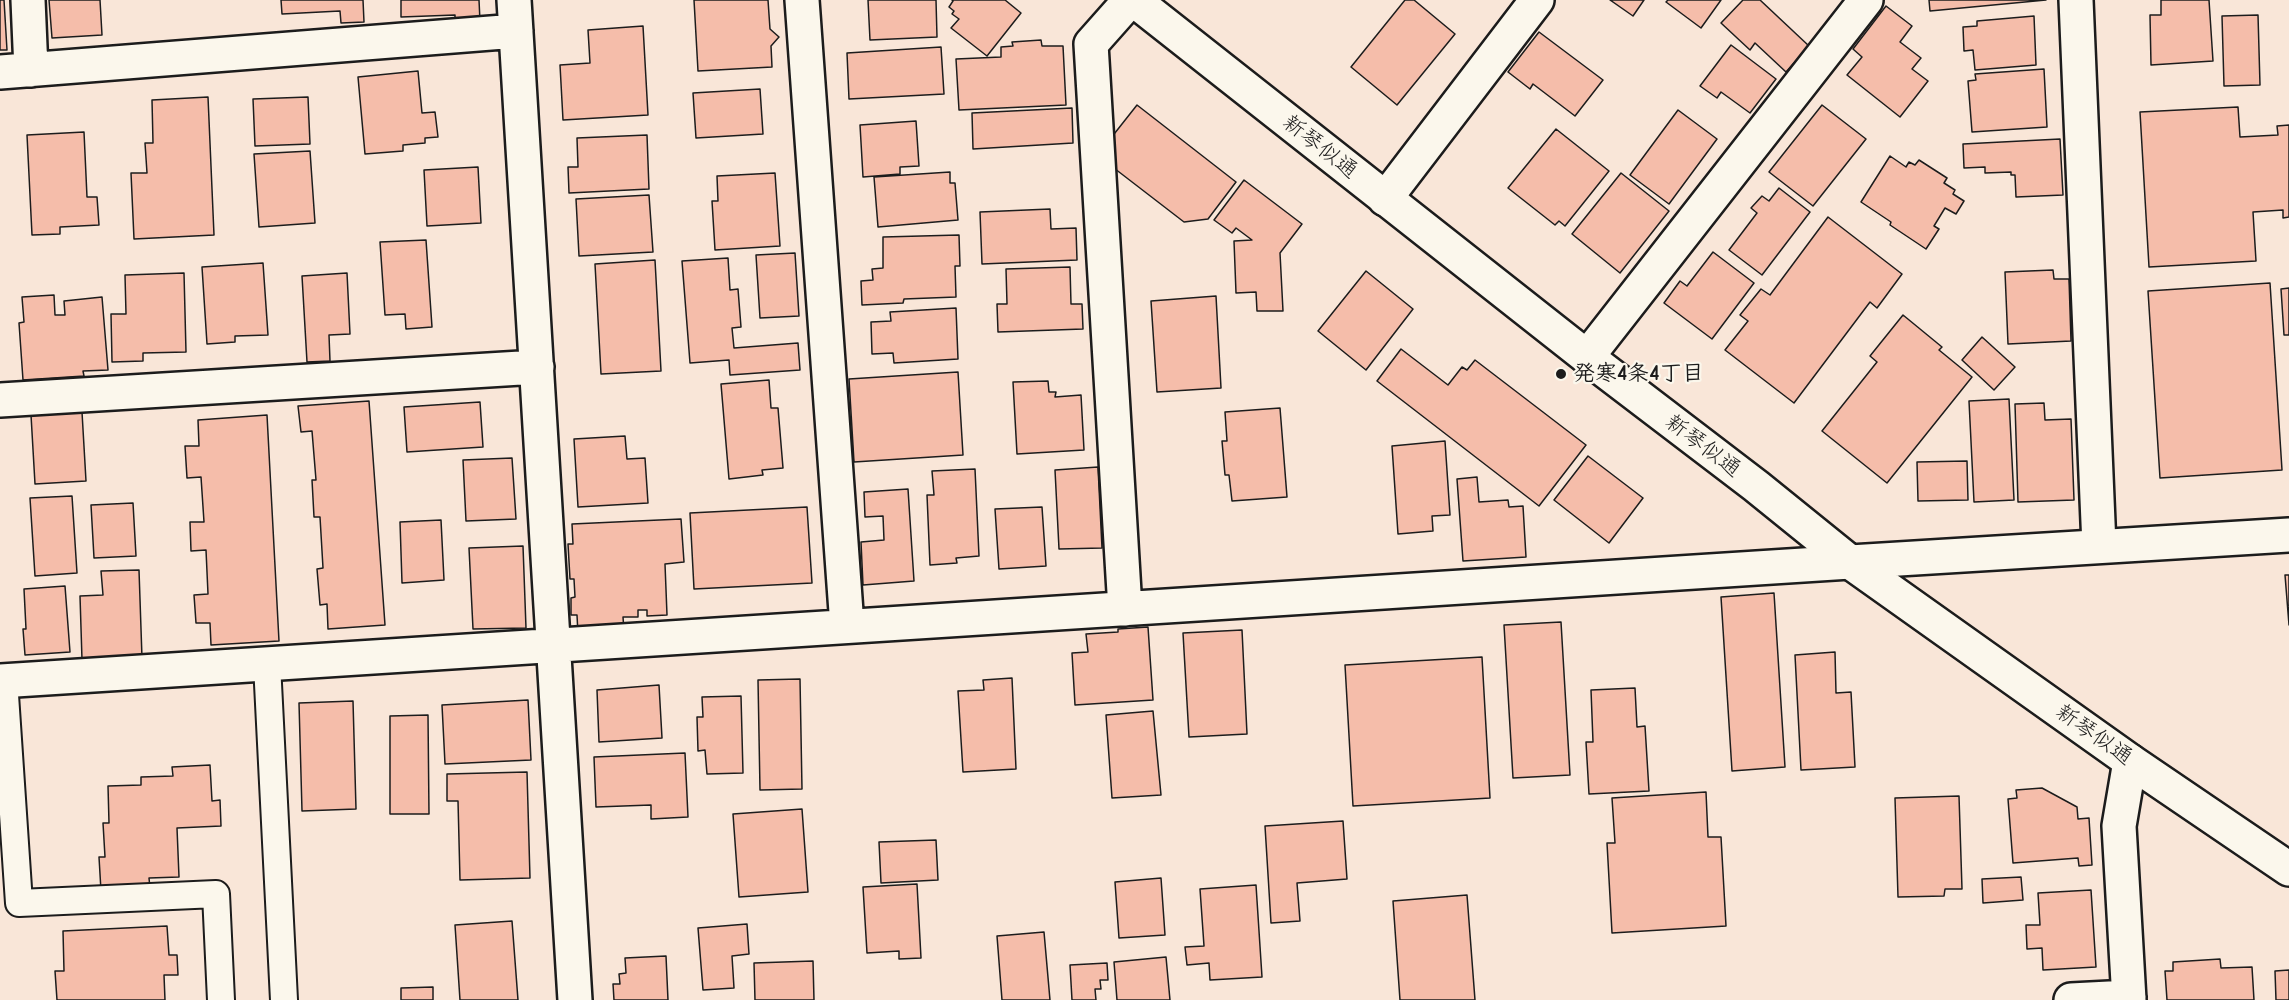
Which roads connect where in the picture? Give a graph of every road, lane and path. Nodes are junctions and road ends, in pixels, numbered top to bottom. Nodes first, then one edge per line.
1 (28, 0) edge
2 (802, 0) edge
3 (1132, 0) edge
4 (1537, 0) edge
5 (1866, 0) edge
6 (2076, 0) edge
7 (515, 15) edge
8 (16, 71) edge
9 (1385, 199) junction
10 (1587, 357) junction
11 (537, 367) junction
12 (0, 400) edge
13 (2289, 535) edge
14 (2099, 546) junction
15 (1850, 562) junction
16 (1125, 609) junction
17 (847, 626) junction
18 (554, 645) junction
19 (267, 664) junction
20 (2, 680) edge
21 (2130, 761) junction
22 (2289, 869) edge
23 (2129, 998) edge
24 (221, 1000) edge
25 (284, 1000) edge
26 (575, 1000) edge
27 (2071, 1000) edge

1 - 8 street
2 - 17 street
3 - 9 street, 新琴似通
3 - 16 street
4 - 9 street
5 - 10 street
6 - 14 street
7 - 8 street
7 - 11 street
9 - 10 street, 新琴似通
10 - 15 street, 新琴似通
11 - 12 street
11 - 18 street
13 - 14 street
14 - 15 street
15 - 16 street
15 - 21 street, 新琴似通
16 - 17 street
17 - 18 street
18 - 19 street
18 - 26 street
19 - 20 street
19 - 25 lane
20 - 24 lane
21 - 22 street, 新琴似通
21 - 23 street
23 - 27 street

